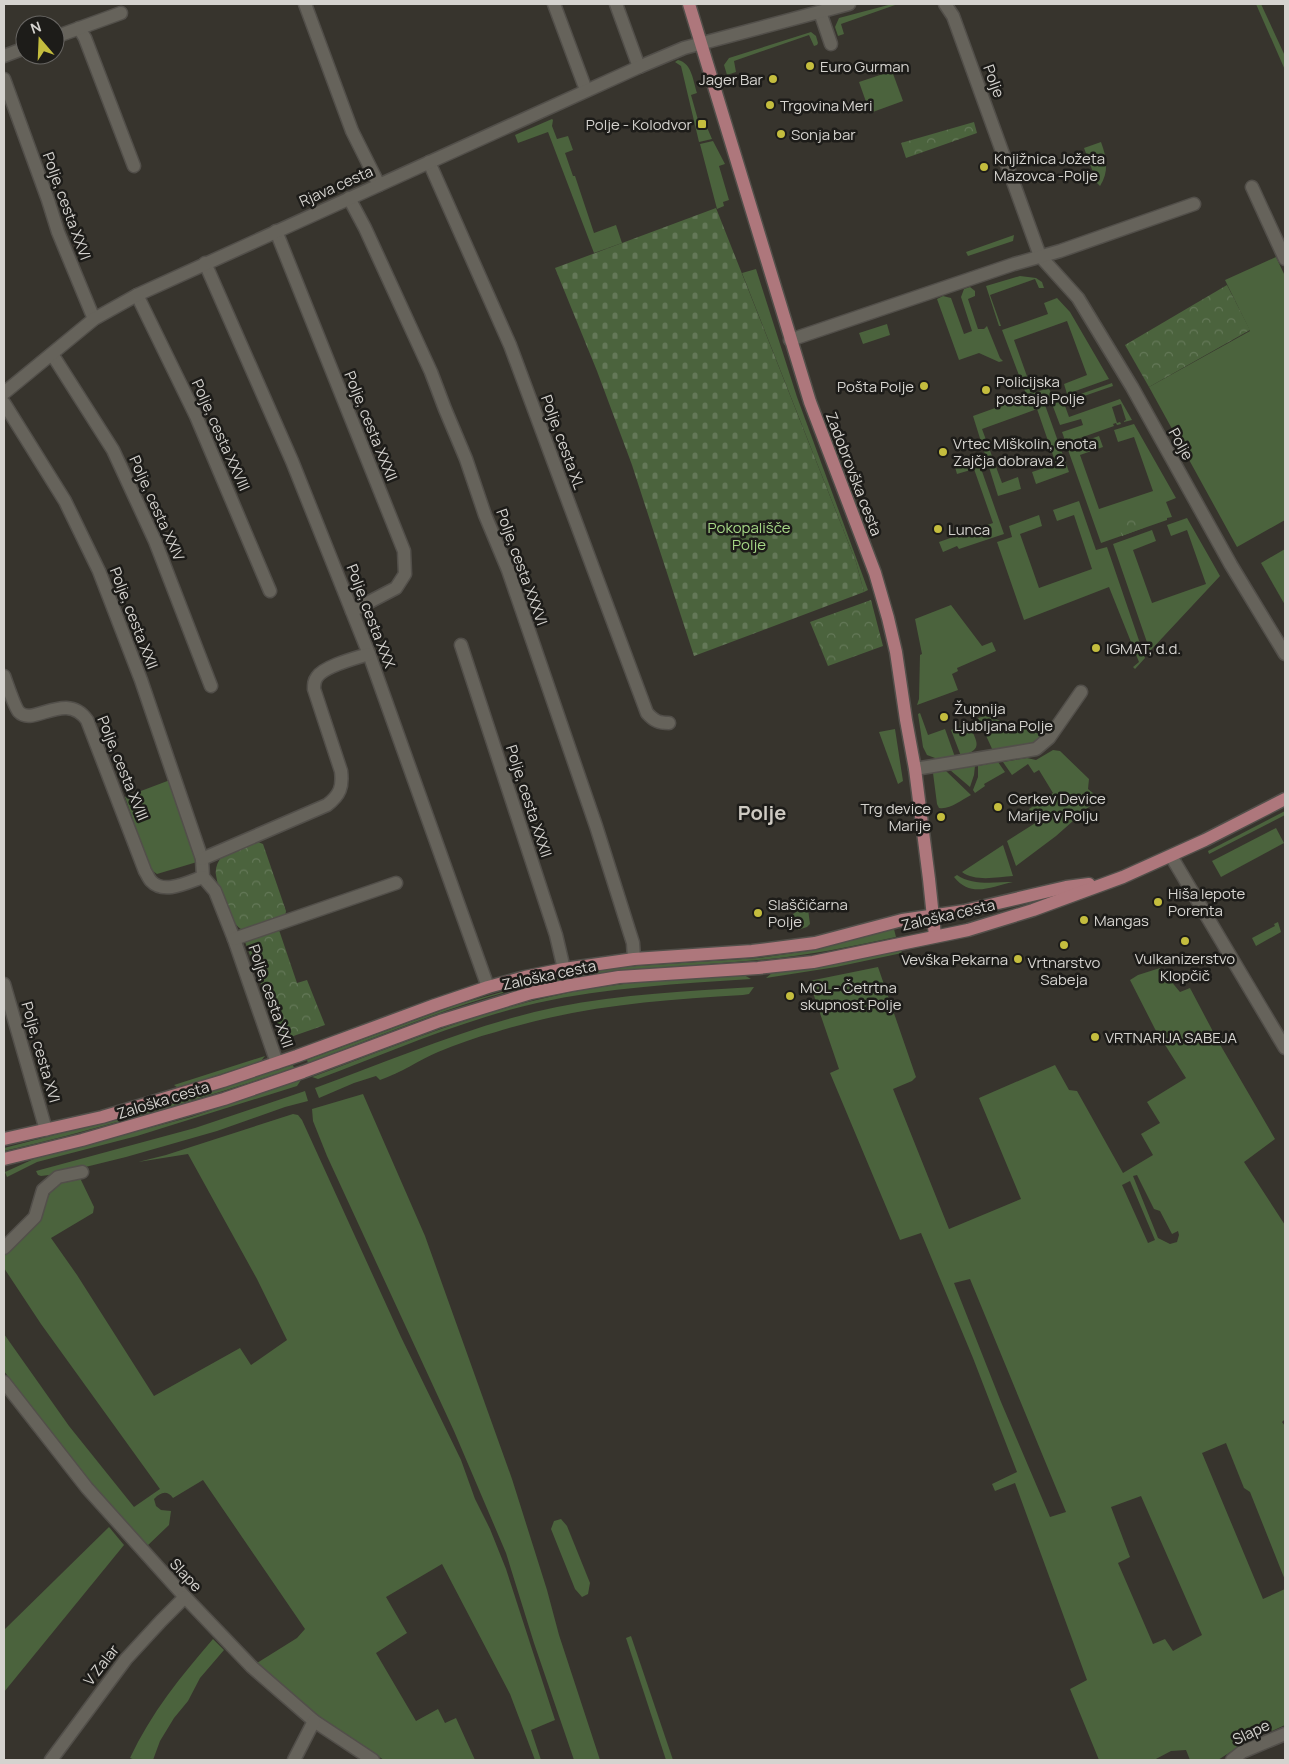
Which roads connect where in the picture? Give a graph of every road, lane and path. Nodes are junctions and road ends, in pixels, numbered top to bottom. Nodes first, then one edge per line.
1 (305, 4) edge
2 (554, 4) edge
3 (616, 4) edge
4 (689, 4) edge
5 (849, 4) edge
6 (945, 4) edge
7 (820, 12) junction
8 (121, 13) dead end
9 (79, 28) junction
10 (65, 33) edge
11 (701, 44) junction
12 (831, 44) dead end
13 (639, 67) junction
14 (4, 79) edge
15 (586, 90) junction
16 (8, 104) edge
17 (429, 162) junction
18 (134, 166) dead end
19 (379, 185) junction
20 (1252, 187) dead end
21 (349, 198) junction
22 (1194, 204) dead end
23 (276, 230) junction
24 (1040, 256) junction
25 (1285, 259) edge
26 (204, 263) junction
27 (137, 295) junction
28 (94, 319) junction
29 (790, 340) junction
30 (52, 354) junction
31 (4, 393) edge
32 (4, 403) edge
33 (270, 591) dead end
34 (352, 611) junction
35 (461, 645) dead end
36 (369, 654) junction
37 (1285, 654) edge
38 (4, 676) edge
39 (210, 686) dead end
40 (1081, 692) dead end
41 (670, 722) dead end
42 (916, 769) junction
43 (1285, 799) edge
44 (1171, 856) junction
45 (202, 860) junction
46 (203, 877) junction
47 (1113, 881) junction
48 (396, 883) dead end
49 (932, 914) junction
50 (934, 936) junction
51 (234, 939) junction
52 (634, 959) junction
53 (564, 969) junction
54 (4, 984) edge
55 (488, 987) junction
56 (1285, 1048) edge
57 (277, 1063) junction
58 (46, 1130) junction
59 (4, 1139) edge
60 (4, 1159) edge
61 (82, 1172) dead end
62 (4, 1248) edge
63 (4, 1382) edge
64 (185, 1597) junction
65 (314, 1721) junction
66 (1285, 1734) edge
67 (51, 1760) edge
68 (294, 1760) edge
69 (373, 1760) edge
70 (1232, 1760) edge

1 - 19 street
2 - 15 street
3 - 13 street
4 - 11 main road, Zadobrovška cesta
5 - 7 street
6 - 24 street, Polje
7 - 11 street
7 - 12 street
8 - 9 street
9 - 10 street
9 - 18 street
11 - 13 street, Rjava cesta
11 - 29 main road, Zadobrovška cesta
13 - 15 street, Rjava cesta
14 - 16 street, Polje, cesta XXVI
15 - 17 street, Rjava cesta
16 - 28 street, Polje, cesta XXVI
17 - 19 street, Rjava cesta
17 - 41 street, Polje, cesta XL
19 - 21 street, Rjava cesta
20 - 25 street
21 - 23 street, Rjava cesta
21 - 52 street, Polje, cesta XXXVI
22 - 24 street
23 - 26 street, Rjava cesta
23 - 34 street, Polje, cesta XXXII
24 - 29 street
24 - 37 street, Polje
26 - 27 street, Rjava cesta
26 - 34 street, Polje, cesta XXX
27 - 28 street, Rjava cesta
27 - 33 street, Polje, cesta XXVIII
28 - 30 street, Rjava cesta
29 - 42 main road, Zadobrovška cesta
30 - 31 street, Rjava cesta
30 - 39 street, Polje, cesta XXIV
32 - 45 street, Polje, cesta XXII
34 - 36 street, Polje, cesta XXX
35 - 53 street, Polje, cesta XXXII
36 - 45 street
36 - 55 street, Polje, cesta XXX
38 - 46 street, Polje, cesta XVIII
40 - 42 street
42 - 49 main road, Zadobrovška cesta
43 - 44 main road, Zaloška cesta
44 - 47 main road, Zaloška cesta
44 - 56 street
45 - 46 street, Polje, cesta XXII
46 - 51 street, Polje, cesta XXII
47 - 49 main road, Zaloška cesta
47 - 50 main road, Zaloška cesta
48 - 51 street, Polje, cesta XXII
49 - 50 main road, Zadobrovška cesta
49 - 52 main road, Zaloška cesta
50 - 60 main road, Zaloška cesta
51 - 57 street, Polje, cesta XXII
52 - 53 main road, Zaloška cesta
53 - 55 main road, Zaloška cesta
54 - 58 street, Polje, cesta XVI
55 - 57 main road, Zaloška cesta
57 - 58 main road, Zaloška cesta
58 - 59 main road, Zaloška cesta
61 - 62 street
63 - 64 street, Slape
64 - 65 street, Slape
64 - 67 street, V Zalar
65 - 68 street
65 - 69 street, Slape
66 - 70 street, Slape

